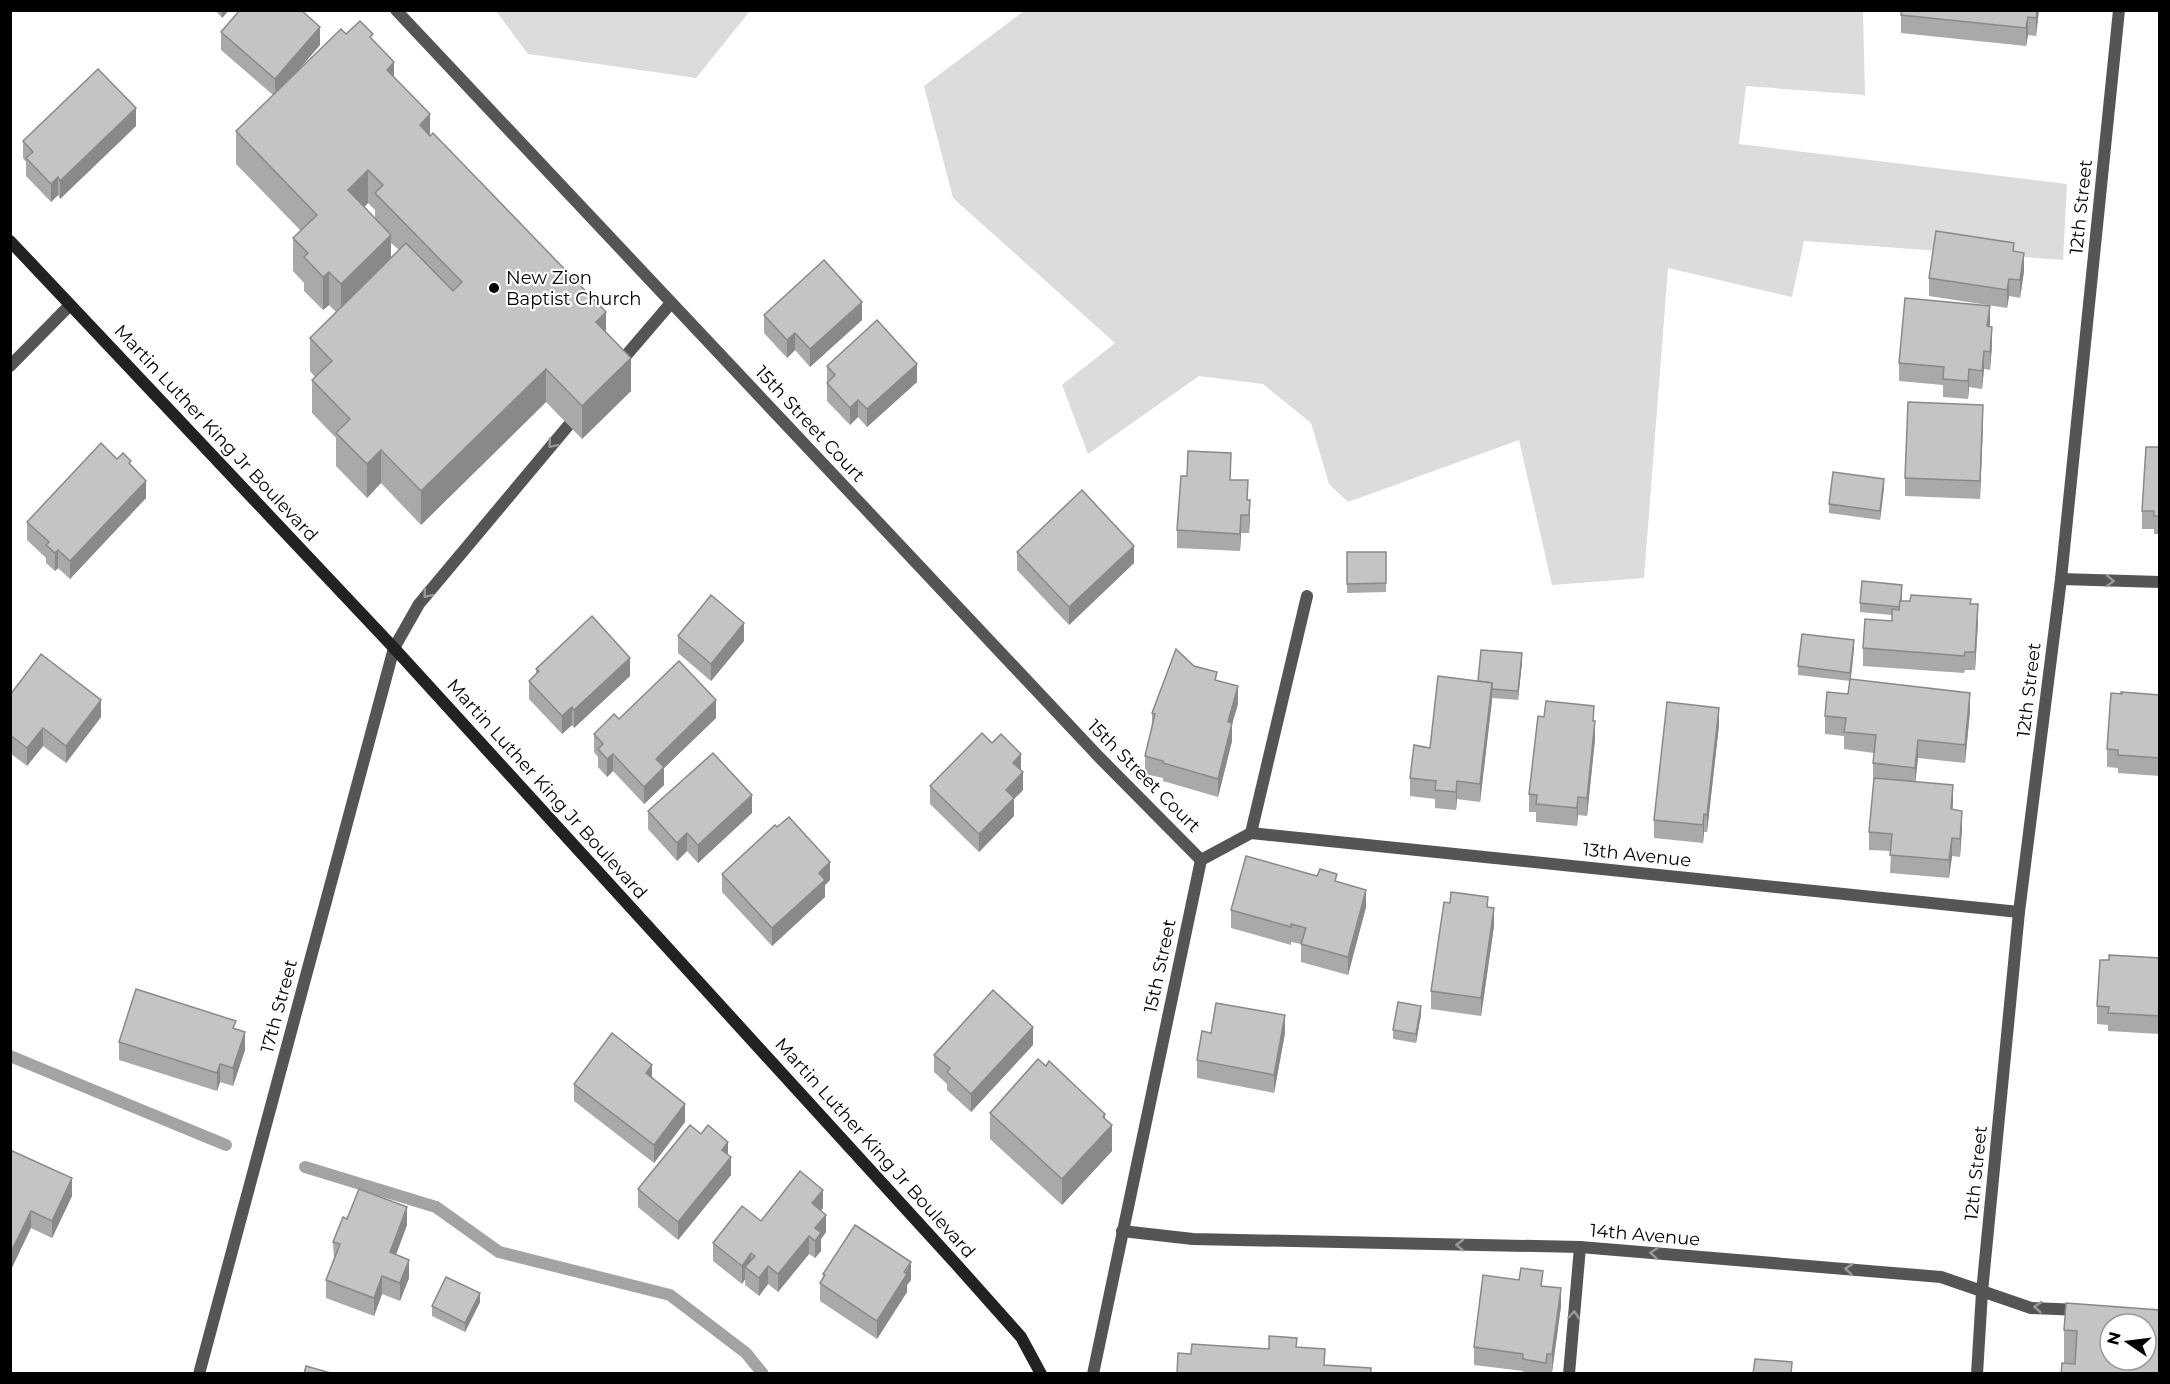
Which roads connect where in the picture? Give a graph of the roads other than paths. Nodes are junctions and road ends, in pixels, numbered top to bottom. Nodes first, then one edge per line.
1 (396, 10) edge
2 (2119, 10) edge
3 (10, 241) edge
4 (671, 303) junction
5 (70, 305) junction
6 (10, 366) edge
7 (607, 378) edge
8 (584, 406) edge
9 (2061, 579) junction
10 (2160, 582) edge
11 (1306, 596) dead end
12 (394, 648) junction
13 (1251, 833) junction
14 (1201, 860) junction
15 (2019, 912) junction
16 (1122, 1231) junction
17 (1580, 1247) junction
18 (1982, 1292) junction
19 (2090, 1310) edge
20 (199, 1374) edge
21 (1041, 1374) edge
22 (1093, 1374) edge
23 (1569, 1374) edge
24 (1977, 1374) edge

1 - 4 street, 15th Street Court
2 - 9 street, 12th Street
3 - 5 main road, Martin Luther King Jr Boulevard
4 - 7 street
4 - 14 street, 15th Street Court
5 - 6 street
5 - 12 main road, Martin Luther King Jr Boulevard
8 -> 12 street, 17th Street
9 -> 10 street
9 - 15 street, 12th Street
11 - 13 street
12 - 20 street, 17th Street
12 - 21 main road, Martin Luther King Jr Boulevard
13 - 14 street
13 - 15 street, 13th Avenue
14 - 16 street, 15th Street
15 - 18 street, 12th Street
17 -> 16 street, 14th Avenue
16 - 22 street, 15th Street
18 -> 17 street, 14th Avenue
23 -> 17 street
19 -> 18 street, 14th Avenue
18 - 24 street, 12th Street

